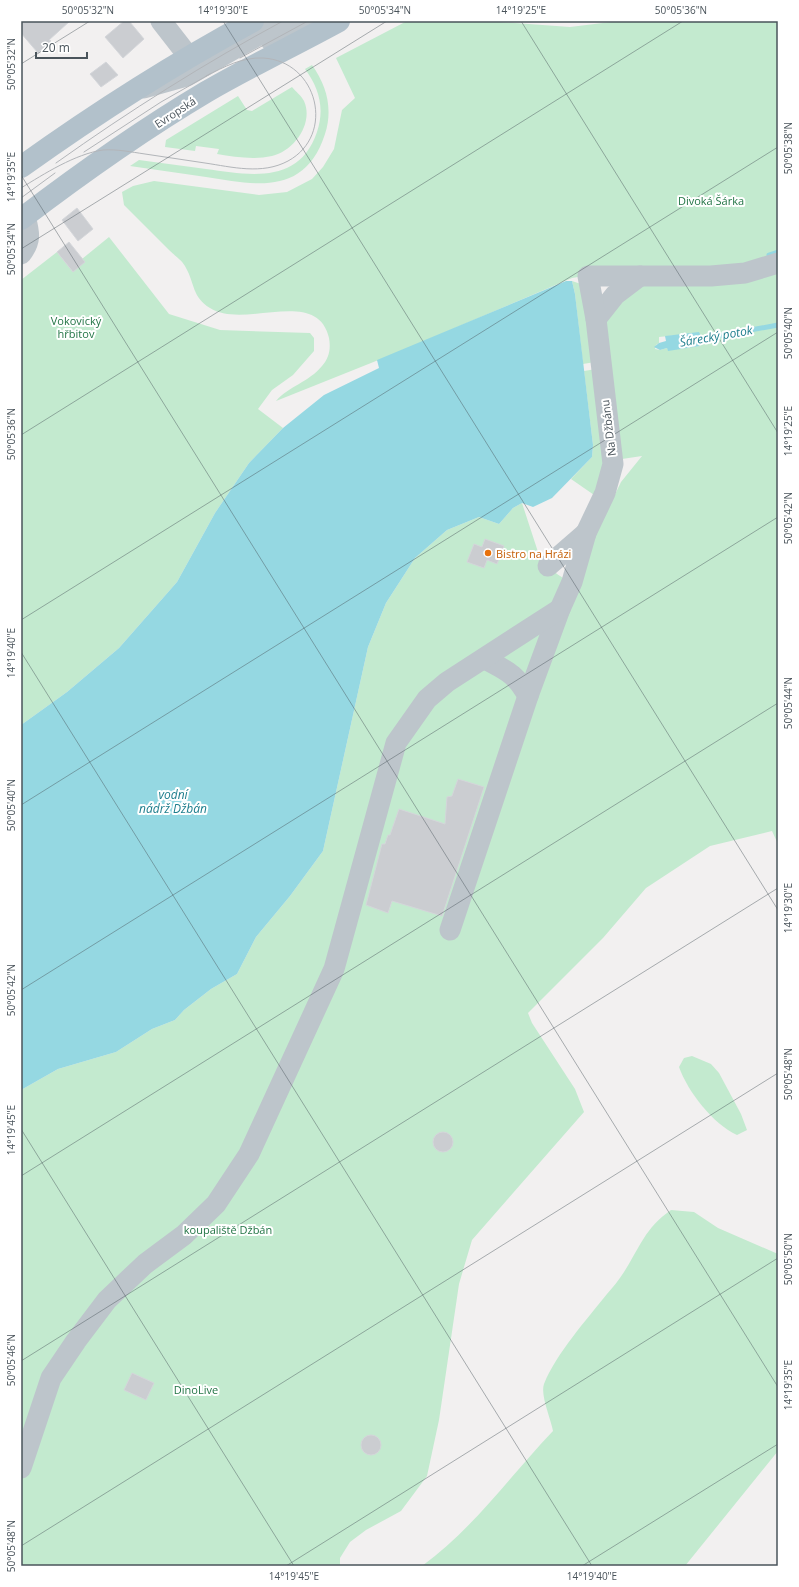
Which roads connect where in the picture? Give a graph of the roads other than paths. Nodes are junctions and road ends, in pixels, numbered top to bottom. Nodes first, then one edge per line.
1 (161, 21) edge
2 (253, 21) edge
3 (283, 21) edge
4 (308, 21) edge
5 (339, 21) edge
6 (190, 56) junction
7 (229, 80) junction
8 (135, 91) junction
9 (21, 167) edge
10 (23, 217) edge
11 (21, 254) edge
12 (778, 263) edge
13 (640, 276) junction
14 (596, 319) junction
15 (586, 533) junction
16 (548, 566) dead end
17 (560, 609) junction
18 (485, 659) junction
19 (528, 696) junction
20 (450, 930) dead end
21 (21, 1468) edge

1 - 6 street
2 - 6 main road
3 - 8 street
4 - 7 street
5 - 7 main road, Evropská
6 - 8 main road
7 - 10 main road, Evropská
8 - 9 main road
10 - 11 street
12 - 13 street, Na Džbánu
13 - 14 street
13 - 14 street, Na Džbánu
14 - 15 street, Na Džbánu
15 - 16 street, Na Džbánu
15 - 17 street, Na Džbánu
17 - 18 street
17 - 19 street, Na Džbánu
18 - 19 street
18 - 21 street
19 - 20 street, Na Džbánu

